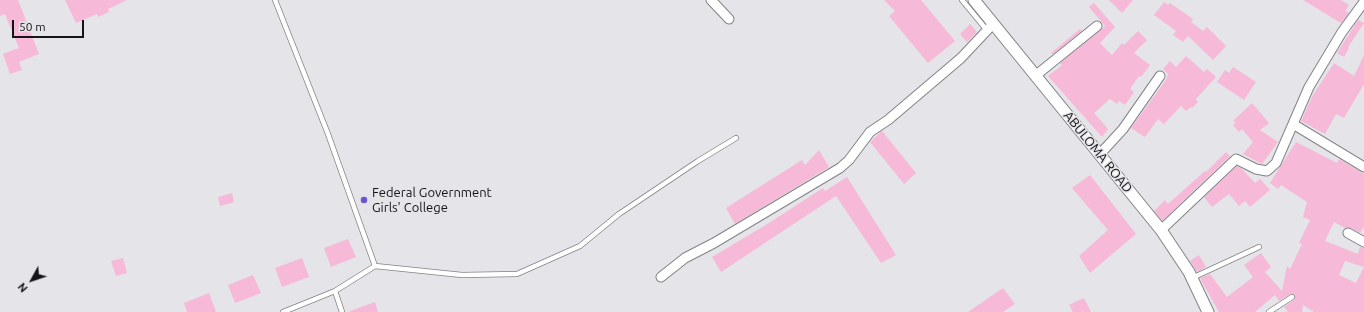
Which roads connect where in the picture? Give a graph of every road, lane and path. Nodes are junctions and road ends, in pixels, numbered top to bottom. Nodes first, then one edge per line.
1 (274, 0) edge
2 (711, 0) edge
3 (962, 0) edge
4 (974, 0) edge
5 (1364, 2) edge
6 (729, 19) dead end
7 (1097, 26) dead end
8 (989, 27) junction
9 (1035, 76) junction
10 (1160, 76) dead end
11 (1293, 124) junction
12 (736, 138) dead end
13 (1100, 154) junction
14 (1364, 167) edge
15 (1161, 230) junction
16 (1348, 233) dead end
17 (1364, 242) edge
18 (1259, 247) dead end
19 (375, 266) junction
20 (661, 277) dead end
21 (1192, 278) junction
22 (335, 291) junction
23 (1292, 297) dead end
24 (283, 312) edge
25 (342, 312) edge
26 (1207, 312) edge
27 (1269, 312) edge

1 - 19 lane
2 - 6 street
3 - 8 lane
4 - 8 street, ABULOMA ROAD
5 - 11 street
7 - 9 street
8 - 9 street, ABULOMA ROAD
8 - 20 street
9 - 13 street, ABULOMA ROAD
10 - 13 street
11 - 14 street
11 - 15 street
12 - 19 lane
13 - 15 street, ABULOMA ROAD
15 - 21 street, ABULOMA ROAD
16 - 17 street
18 - 21 lane
19 - 22 lane
21 - 26 street, ABULOMA ROAD
22 - 24 lane
22 - 25 lane
23 - 27 lane

